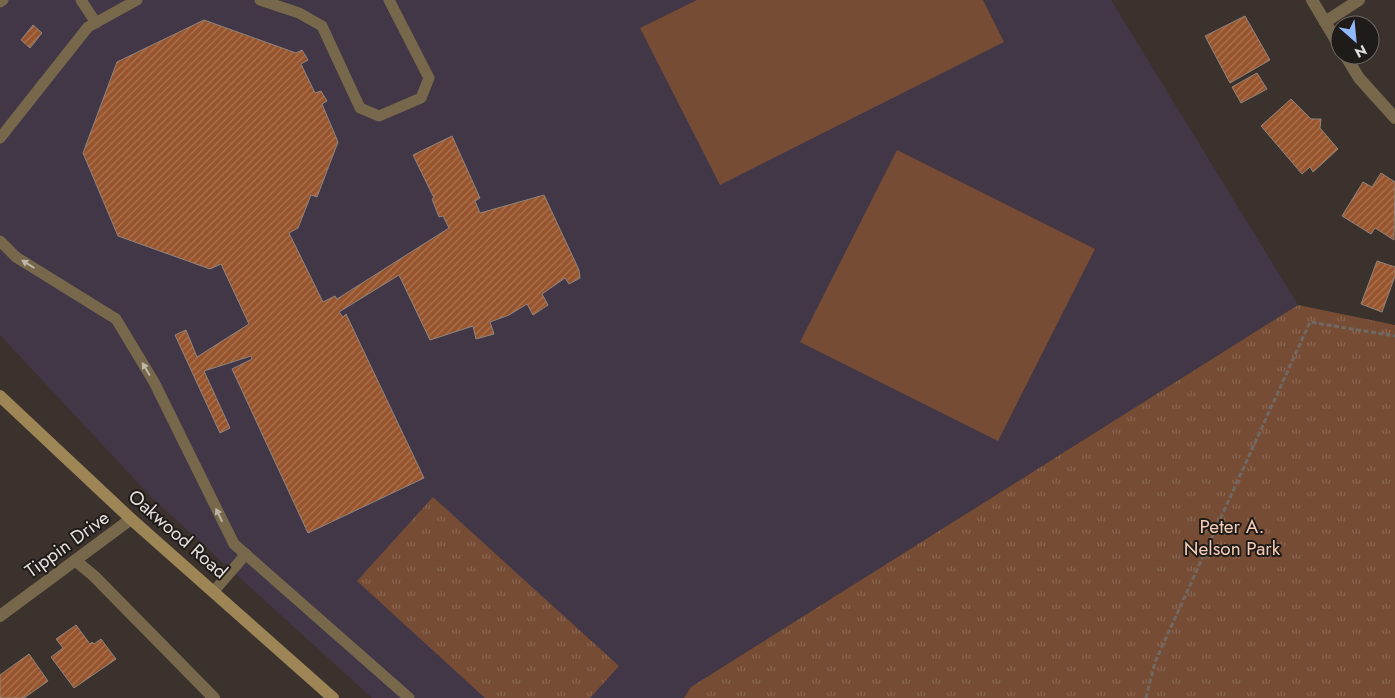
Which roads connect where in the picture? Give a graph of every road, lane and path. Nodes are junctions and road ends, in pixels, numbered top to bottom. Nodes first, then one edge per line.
1 (3, 0) edge
2 (81, 0) edge
3 (137, 0) edge
4 (260, 0) edge
5 (389, 0) edge
6 (1312, 0) edge
7 (1359, 0) edge
8 (0, 2) edge
9 (96, 22) junction
10 (1325, 22) junction
11 (1330, 30) edge
12 (1351, 65) edge
13 (1395, 118) edge
14 (0, 138) edge
15 (0, 241) edge
16 (1395, 336) edge
17 (0, 396) edge
18 (131, 519) junction
19 (246, 554) junction
20 (76, 560) junction
21 (214, 591) junction
22 (0, 616) edge
23 (214, 698) edge
24 (333, 698) edge
25 (409, 698) edge
26 (1146, 698) edge

1 - 8 lane
2 - 9 lane
3 - 9 lane
4 - 5 lane
6 - 10 street
7 - 10 street
9 - 14 lane
10 - 11 street
12 - 13 street
19 -> 15 lane
16 - 26 path
17 - 18 main road, Oakwood Road
18 - 20 street, Tippin Drive
18 - 21 main road, Oakwood Road
19 - 21 lane
19 - 25 lane
20 - 22 street, Tippin Drive
20 - 23 street
21 - 24 main road, Oakwood Road

